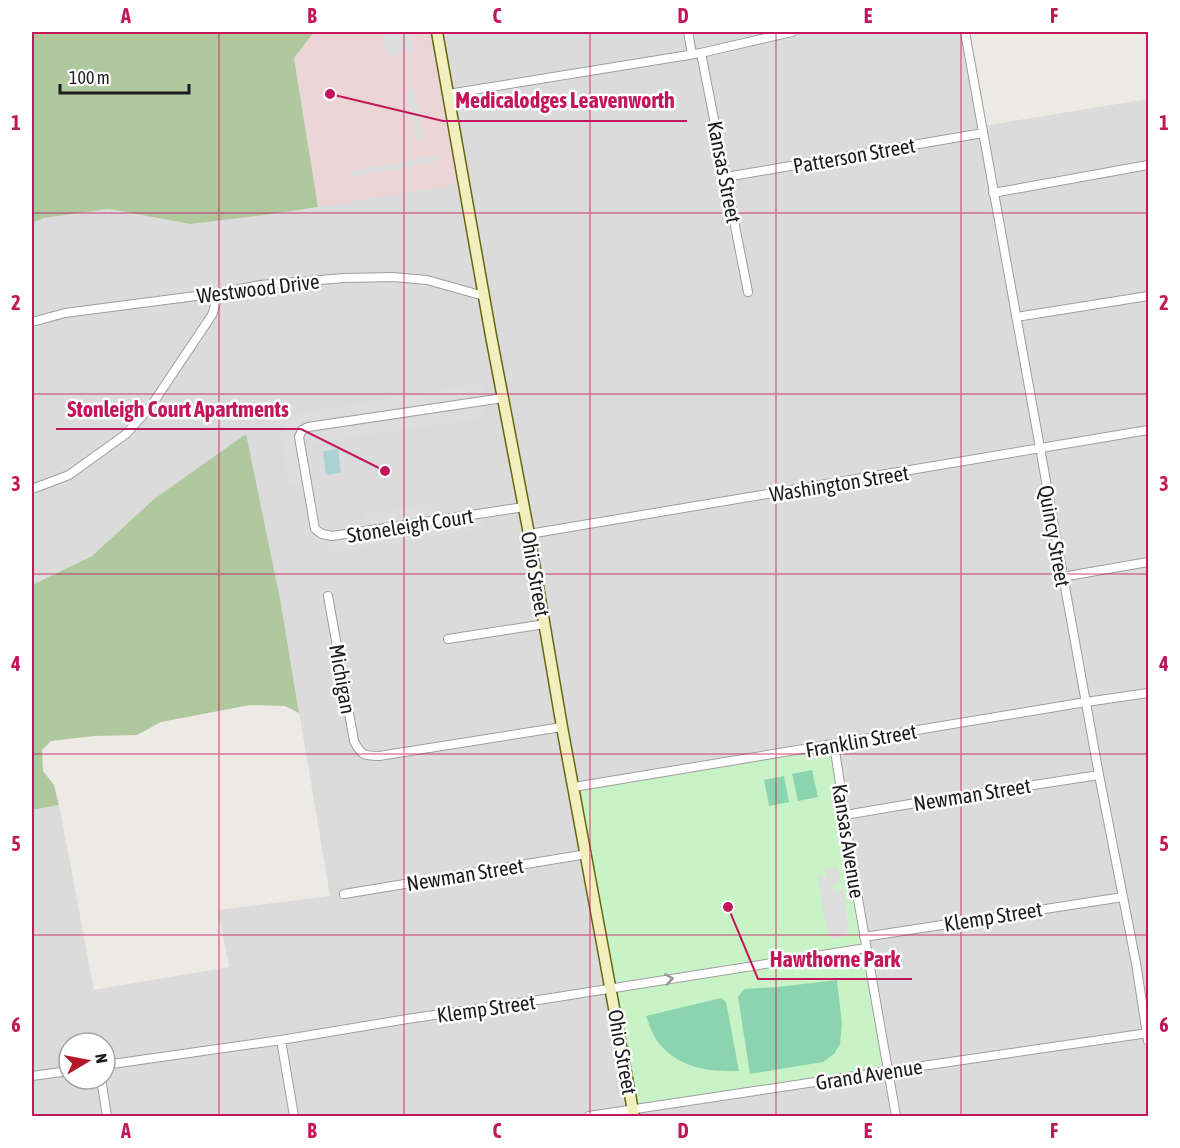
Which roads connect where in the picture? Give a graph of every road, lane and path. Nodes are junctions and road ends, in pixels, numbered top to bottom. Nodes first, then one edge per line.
1 (437, 32) edge
2 (688, 32) edge
3 (792, 32) edge
4 (964, 32) edge
5 (697, 54) junction
6 (448, 94) junction
7 (983, 133) junction
8 (1149, 165) edge
9 (726, 177) junction
10 (993, 193) junction
11 (219, 292) junction
12 (748, 292) dead end
13 (484, 296) junction
14 (1149, 296) edge
15 (1016, 317) junction
16 (32, 322) edge
17 (503, 398) junction
18 (1149, 430) edge
19 (1040, 449) junction
20 (32, 489) edge
21 (524, 507) junction
22 (529, 534) junction
23 (1149, 562) edge
24 (1062, 577) junction
25 (328, 596) dead end
26 (545, 624) junction
27 (448, 639) dead end
28 (1149, 693) edge
29 (1086, 702) junction
30 (562, 727) junction
31 (834, 744) junction
32 (1098, 775) junction
33 (574, 787) junction
34 (845, 815) junction
35 (587, 854) junction
36 (344, 894) dead end
37 (1123, 897) junction
38 (864, 937) junction
39 (866, 948) junction
40 (611, 988) junction
41 (1148, 1036) edge
42 (281, 1040) junction
43 (117, 1063) edge
44 (888, 1071) junction
45 (57, 1073) edge
46 (32, 1076) edge
47 (103, 1091) edge
48 (634, 1113) edge
49 (107, 1116) edge
50 (294, 1116) edge
51 (589, 1116) edge
52 (896, 1116) edge

1 - 6 street, Ohio Street
2 - 5 street, Kansas Street
3 - 5 street
4 - 7 street, Quincy Street
5 - 6 street
5 - 9 street, Kansas Street
6 - 13 street, Ohio Street
7 - 9 street, Patterson Street
7 - 10 street, Quincy Street
8 - 10 street
9 - 12 street, Kansas Street
10 - 15 street, Quincy Street
11 - 13 street, Westwood Drive
11 - 16 street, Westwood Drive
11 - 20 street
13 - 17 street, Ohio Street
14 - 15 street
15 - 19 street, Quincy Street
17 - 21 street, Ohio Street
17 - 21 street, Stoneleigh Court
18 - 19 street, Washington Street
19 - 22 street, Washington Street
19 - 24 street, Quincy Street
21 - 22 street, Ohio Street
22 - 26 street, Ohio Street
23 - 24 street
24 - 29 street, Quincy Street
25 - 30 street, Michigan
26 - 27 street
26 - 30 street, Ohio Street
28 - 29 street, Franklin Street
29 - 31 street, Franklin Street
29 - 32 street, Quincy Street
30 - 33 street, Ohio Street
31 - 33 street, Franklin Street
31 - 34 street, Kansas Avenue
32 - 34 street, Newman Street
32 - 37 street, Quincy Street
33 - 35 street, Ohio Street
34 - 38 street, Kansas Avenue
35 - 36 street, Newman Street
35 - 40 street, Ohio Street
37 - 38 street, Klemp Street
37 - 41 street, Quincy Street
38 - 39 street
40 -> 39 street, Klemp Street
39 - 44 street
40 - 42 street, Klemp Street
40 - 48 street, Ohio Street
41 - 44 street, Grand Avenue
42 - 43 street, Klemp Street
42 - 50 street
44 - 48 street, Grand Avenue
44 - 52 street
45 - 46 street
47 - 49 street
48 - 51 street, Grand Avenue

